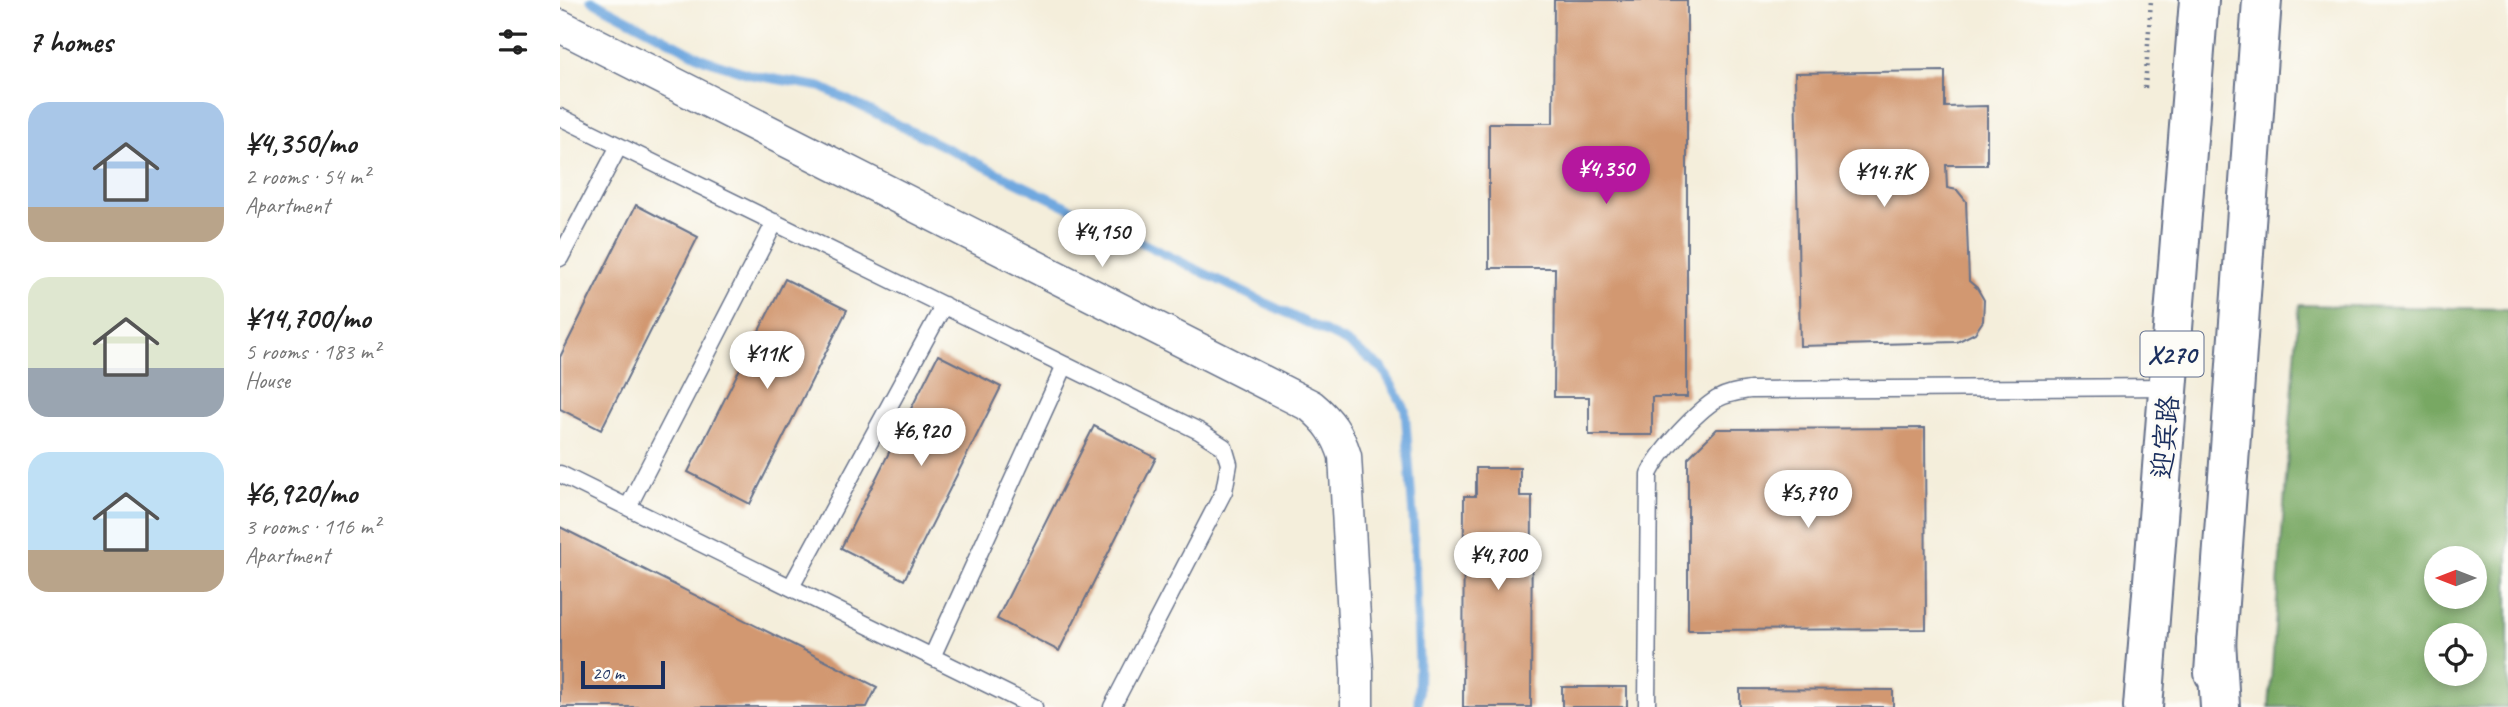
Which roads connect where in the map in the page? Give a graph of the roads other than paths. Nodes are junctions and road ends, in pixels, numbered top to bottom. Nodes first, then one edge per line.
1 (2199, 0) edge
2 (2262, 0) edge
3 (560, 26) edge
4 (560, 117) edge
5 (619, 146) junction
6 (775, 222) junction
7 (560, 258) edge
8 (944, 306) junction
9 (1065, 365) junction
10 (2169, 387) junction
11 (560, 474) edge
12 (628, 508) junction
13 (791, 587) junction
14 (2216, 640) junction
15 (932, 657) junction
16 (1034, 707) edge
17 (1112, 707) edge
18 (1357, 707) edge
19 (1647, 707) edge
20 (2143, 707) edge
21 (2211, 707) edge
22 (2220, 707) edge

1 - 10 main road, 迎宾路 / X270
2 - 14 main road, X270
3 - 18 street
4 - 5 lane
5 - 6 lane
5 - 7 lane
6 - 8 lane
6 - 12 lane
8 - 9 lane
8 - 13 lane
9 - 15 lane
9 - 17 lane
10 - 19 lane
10 - 20 main road, 迎宾路 / X270
11 - 12 lane
12 - 13 lane
13 - 15 lane
14 - 21 main road, X270
14 - 22 main road
15 - 16 lane

